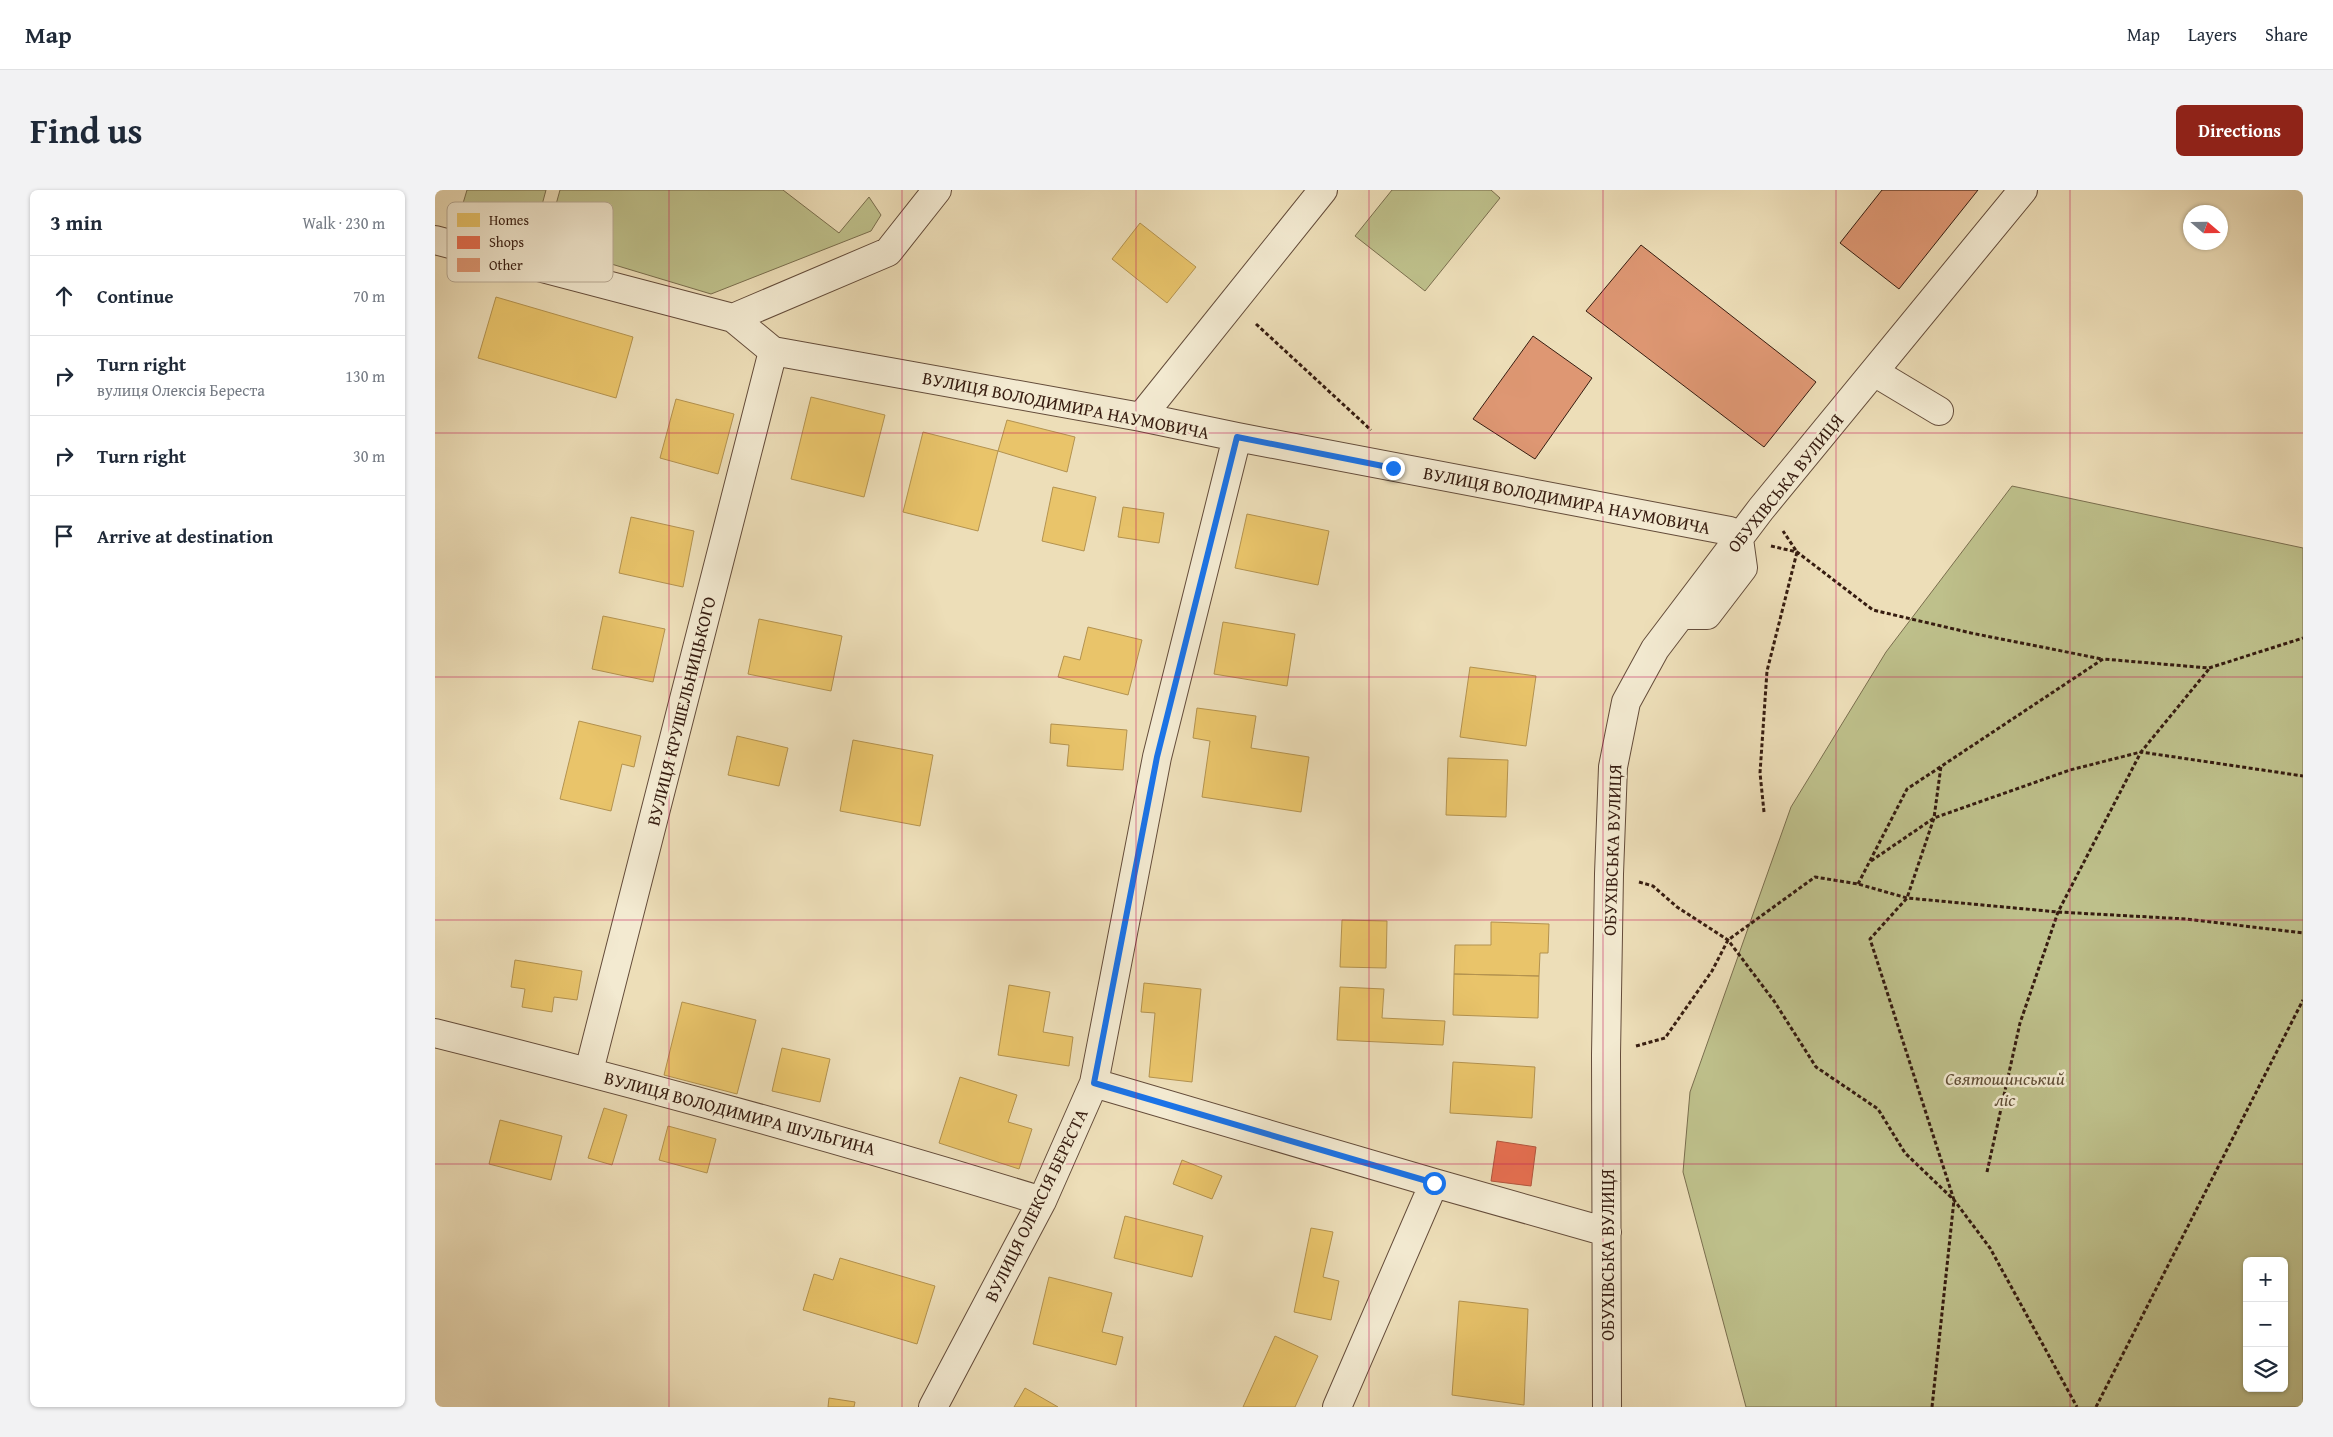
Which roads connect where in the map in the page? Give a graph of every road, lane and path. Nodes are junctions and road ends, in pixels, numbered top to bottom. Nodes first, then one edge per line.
1 (937, 190) edge
2 (1323, 190) edge
3 (2023, 190) edge
4 (595, 282) edge
5 (1233, 302) junction
6 (733, 318) junction
7 (773, 351) junction
8 (1874, 372) junction
9 (1939, 411) dead end
10 (1141, 417) junction
11 (1237, 437) junction
12 (1393, 468) junction
13 (1761, 509) junction
14 (1739, 539) junction
15 (1797, 552) junction
16 (2303, 638) edge
17 (2103, 660) junction
18 (2209, 668) junction
19 (2141, 752) junction
20 (1941, 766) junction
21 (2303, 776) edge
22 (1765, 812) dead end
23 (1934, 818) junction
24 (1869, 862) junction
25 (1609, 874) junction
26 (1858, 884) junction
27 (1907, 898) junction
28 (2058, 912) junction
29 (2303, 933) edge
30 (1728, 940) junction
31 (2303, 1000) edge
32 (435, 1033) edge
33 (1607, 1055) junction
34 (589, 1072) junction
35 (1094, 1083) junction
36 (1987, 1172) dead end
37 (1434, 1183) junction
38 (1953, 1200) junction
39 (1042, 1201) junction
40 (1607, 1232) junction
41 (933, 1407) edge
42 (1337, 1407) edge
43 (1607, 1407) edge
44 (1932, 1407) edge
45 (2077, 1407) edge
46 (2096, 1407) edge

1 - 6 street
2 - 5 street
3 - 8 street, ОБУХІВСЬКА ВУЛИЦЯ
4 - 6 street, ВУЛИЦЯ ВОЛОДИМИРА НАУМОВИЧА
5 - 10 street
5 - 12 path
6 - 7 street, ВУЛИЦЯ ВОЛОДИМИРА НАУМОВИЧА
7 - 10 street, ВУЛИЦЯ ВОЛОДИМИРА НАУМОВИЧА
7 - 34 street, ВУЛИЦЯ КРУШЕЛЬНИЦЬКОГО
8 - 9 street
8 - 13 street, ОБУХІВСЬКА ВУЛИЦЯ
10 - 11 street, ВУЛИЦЯ ВОЛОДИМИРА НАУМОВИЧА
11 - 12 street, ВУЛИЦЯ ВОЛОДИМИРА НАУМОВИЧА
11 - 35 street, ВУЛИЦЯ ОЛЕКСІЯ БЕРЕСТА
12 - 14 street, ВУЛИЦЯ ВОЛОДИМИРА НАУМОВИЧА
13 - 14 street, ОБУХІВСЬКА ВУЛИЦЯ
13 - 15 path
14 - 15 path
14 - 25 street, ОБУХІВСЬКА ВУЛИЦЯ
15 - 17 path
15 - 22 path
16 - 18 path
17 - 18 path
17 - 20 path
18 - 19 path
19 - 21 path
19 - 23 path
19 - 28 path
20 - 23 path
20 - 24 path
23 - 24 path
23 - 27 path
24 - 26 path
25 - 30 path
25 - 33 street, ОБУХІВСЬКА ВУЛИЦЯ
26 - 27 path
26 - 30 path
27 - 28 path
27 - 38 path
28 - 29 path
28 - 36 path
30 - 33 path
30 - 38 path
31 - 46 path
32 - 34 street, ВУЛИЦЯ ВОЛОДИМИРА ШУЛЬГИНА
33 - 40 street, ОБУХІВСЬКА ВУЛИЦЯ
34 - 39 street, ВУЛИЦЯ ВОЛОДИМИРА ШУЛЬГИНА
35 - 37 street
35 - 39 street, ВУЛИЦЯ ОЛЕКСІЯ БЕРЕСТА
37 - 40 street
37 - 42 street
38 - 44 path
38 - 45 path
39 - 41 street, ВУЛИЦЯ ОЛЕКСІЯ БЕРЕСТА
40 - 43 street, ОБУХІВСЬКА ВУЛИЦЯ

